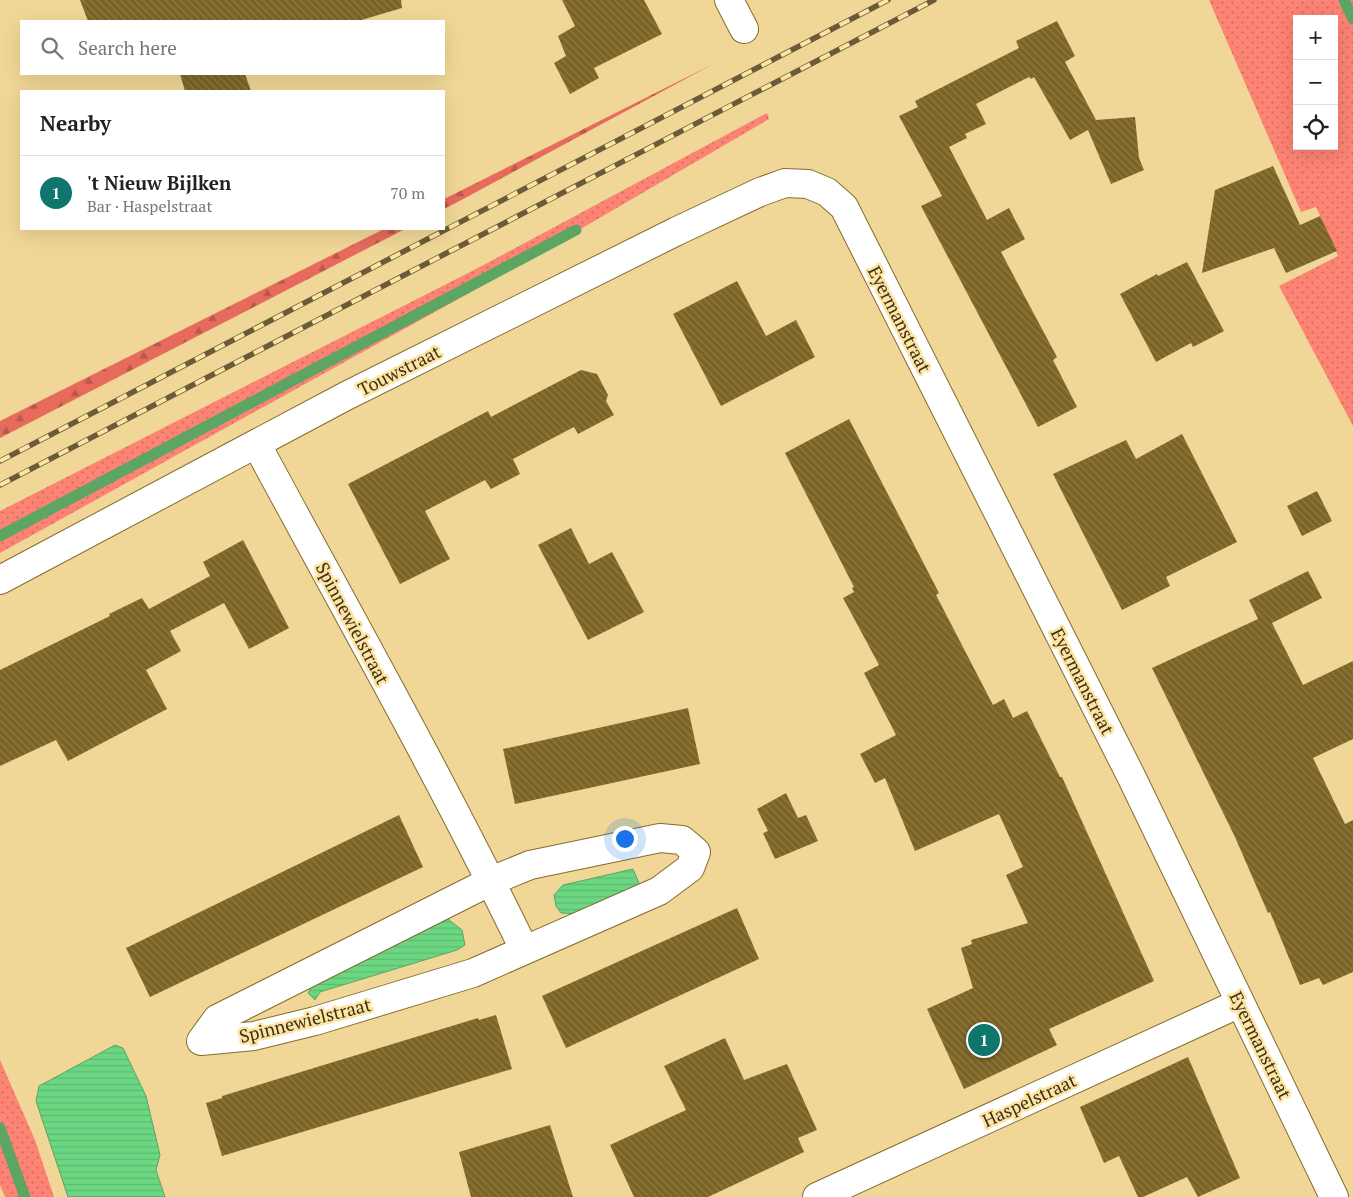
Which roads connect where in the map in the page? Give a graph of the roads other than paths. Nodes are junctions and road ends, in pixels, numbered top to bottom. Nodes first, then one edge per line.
1 (730, 0) edge
2 (744, 29) dead end
3 (808, 184) joint
4 (257, 445) junction
5 (0, 580) edge
6 (491, 881) junction
7 (524, 949) junction
8 (1240, 1002) junction
9 (817, 1197) edge
10 (1334, 1197) edge

1 - 2 street
3 - 4 street, Touwstraat
3 - 8 street, Eyermanstraat
4 - 5 street, Touwstraat
4 - 6 street, Spinnewielstraat
6 - 7 street, Spinnewielstraat
6 - 7 street, Spinnewielstraat
6 - 7 street, Spinnewielstraat
8 - 9 street, Haspelstraat
8 - 10 street, Eyermanstraat

